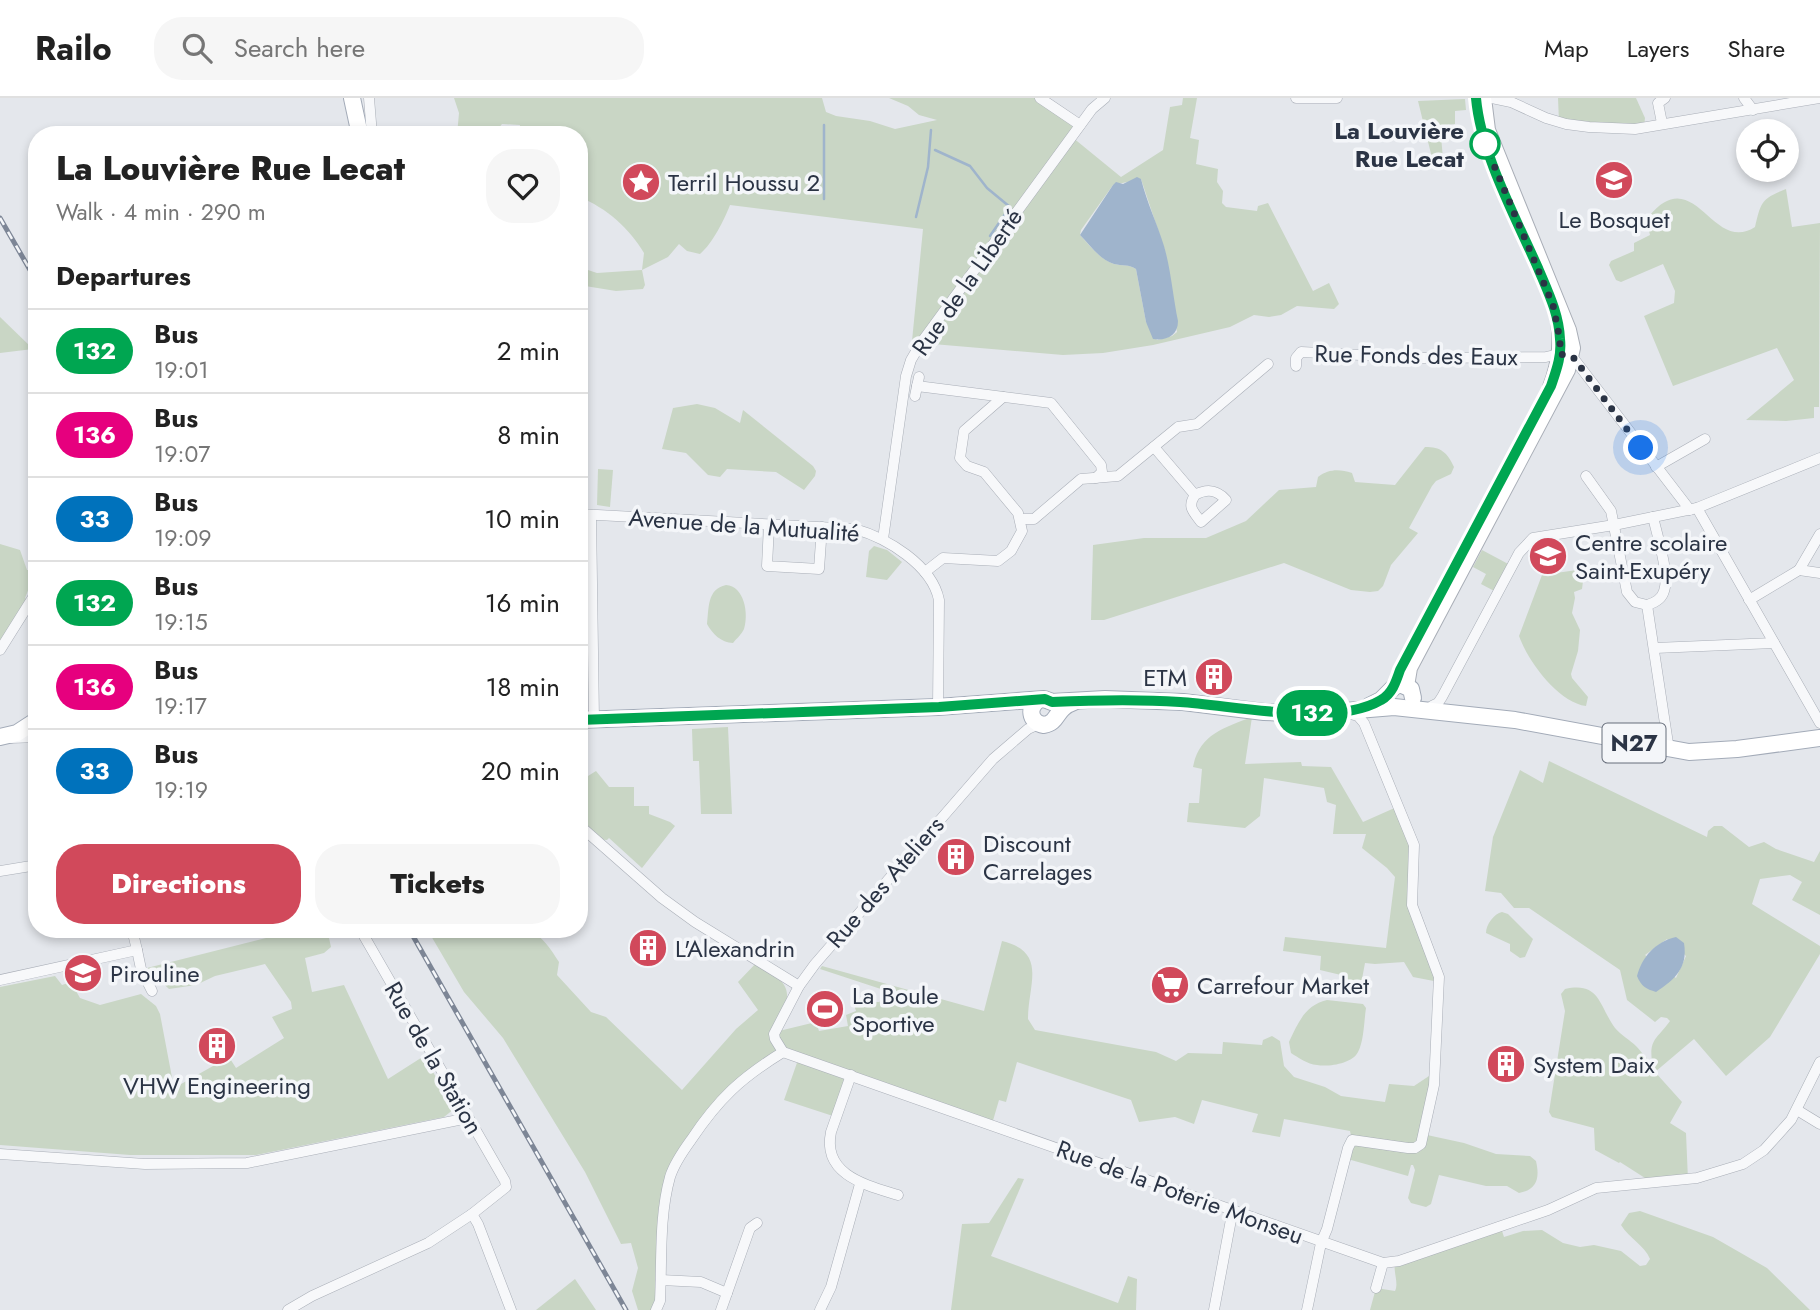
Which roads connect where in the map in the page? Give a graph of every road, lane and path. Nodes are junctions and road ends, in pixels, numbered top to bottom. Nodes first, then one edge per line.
1 (352, 98) edge
2 (369, 98) edge
3 (1040, 98) edge
4 (1105, 98) edge
5 (1296, 98) edge
6 (1337, 98) edge
7 (1476, 98) edge
8 (1484, 98) edge
9 (1492, 98) edge
10 (1665, 98) edge
11 (1744, 98) edge
12 (1820, 98) edge
13 (1753, 110) junction
14 (1662, 123) junction
15 (1080, 125) junction
16 (358, 126) edge
17 (371, 126) edge
18 (1563, 356) junction
19 (1268, 364) dead end
20 (1296, 366) dead end
21 (917, 386) dead end
22 (1003, 397) junction
23 (1705, 439) dead end
24 (1154, 447) junction
25 (1820, 458) edge
26 (1656, 467) junction
27 (1586, 476) dead end
28 (1096, 478) junction
29 (1195, 495) dead end
30 (1693, 509) junction
31 (588, 515) edge
32 (591, 515) junction
33 (1653, 517) junction
34 (1021, 519) junction
35 (769, 525) junction
36 (1614, 525) junction
37 (822, 527) junction
38 (1820, 534) edge
39 (883, 539) junction
40 (1798, 570) junction
41 (925, 572) junction
42 (1820, 573) edge
43 (1749, 600) junction
44 (28, 605) edge
45 (1647, 605) junction
46 (588, 638) edge
47 (1773, 643) junction
48 (1655, 648) junction
49 (0, 650) edge
50 (1400, 697) junction
51 (1432, 706) junction
52 (939, 707) junction
53 (1450, 712) junction
54 (1365, 714) junction
55 (1039, 715) junction
56 (588, 720) edge
57 (1820, 723) edge
58 (28, 726) edge
59 (28, 737) edge
60 (0, 738) edge
61 (1820, 738) edge
62 (1669, 750) junction
63 (588, 832) edge
64 (28, 867) edge
65 (0, 872) edge
66 (134, 938) edge
67 (365, 938) edge
68 (137, 950) junction
69 (0, 980) edge
70 (799, 986) junction
71 (152, 990) dead end
72 (783, 1052) junction
73 (1820, 1062) edge
74 (851, 1075) junction
75 (1797, 1110) junction
76 (468, 1118) junction
77 (1820, 1124) edge
78 (0, 1154) edge
79 (860, 1184) junction
80 (898, 1195) dead end
81 (1233, 1209) junction
82 (472, 1214) junction
83 (757, 1223) dead end
84 (1321, 1243) junction
85 (1383, 1263) junction
86 (661, 1280) junction
87 (1376, 1288) dead end
88 (727, 1293) junction
89 (288, 1310) edge
90 (511, 1310) edge
91 (656, 1310) edge
92 (721, 1310) edge
93 (820, 1310) edge
94 (1214, 1310) edge
95 (1307, 1310) edge

1 - 16 main road
2 - 17 street
3 - 15 street
4 - 15 street, Rue de la Liberté
5 - 6 street
7 - 18 main road
8 - 18 main road
9 - 14 street
10 - 14 street
11 - 13 street
12 - 13 street
13 - 14 street
15 - 39 street, Rue de la Liberté
18 - 20 street, Rue Fonds des Eaux
18 - 26 street
18 - 50 main road
19 - 24 street
21 - 22 street
22 - 28 street
22 - 34 street
23 - 26 street
24 - 28 street
24 - 29 street
25 - 30 street
26 - 30 street
27 - 36 street
28 - 34 street
30 - 33 street
30 - 43 street
31 - 32 street, Avenue de la Mutualité
32 - 35 street, Avenue de la Mutualité
32 - 46 street
33 - 36 street
33 - 45 street
34 - 41 street
35 - 37 street, Avenue de la Mutualité
35 - 37 street
36 - 45 street
36 - 51 street
37 - 39 street, Avenue de la Mutualité
38 - 40 street
39 - 41 street, Avenue de la Mutualité
40 - 42 street
40 - 43 street
41 - 52 street, Avenue de la Mutualité
43 - 47 street
44 - 49 street
45 - 48 street
47 - 48 street
47 - 57 street
48 - 62 street
50 - 51 main road, N27
50 - 53 main road, N27
50 - 54 main road
51 - 53 main road, N27
52 - 55 main road
52 - 56 main road
53 - 62 main road, N27
54 - 55 main road
54 - 84 street
55 - 70 street, Rue des Ateliers
58 - 60 main road
59 - 60 street
61 - 62 main road, N27
63 - 70 street
64 - 65 street
66 - 68 street
67 - 76 street, Rue de la Station
68 - 69 street
68 - 71 street
70 - 72 street, Rue des Ateliers
72 - 74 street, Rue de la Poterie Monseu
72 - 86 street
73 - 75 street
74 - 79 street
74 - 81 street, Rue de la Poterie Monseu
75 - 77 street
75 - 85 street
76 - 78 street
76 - 82 street, Rue de la Station
79 - 80 street
79 - 93 street
81 - 84 street, Rue de la Poterie Monseu
81 - 94 street
82 - 89 street
82 - 90 street
83 - 88 street
84 - 85 street, Rue de la Poterie Monseu
84 - 95 street
85 - 87 street
86 - 88 street
86 - 91 street
88 - 92 street

